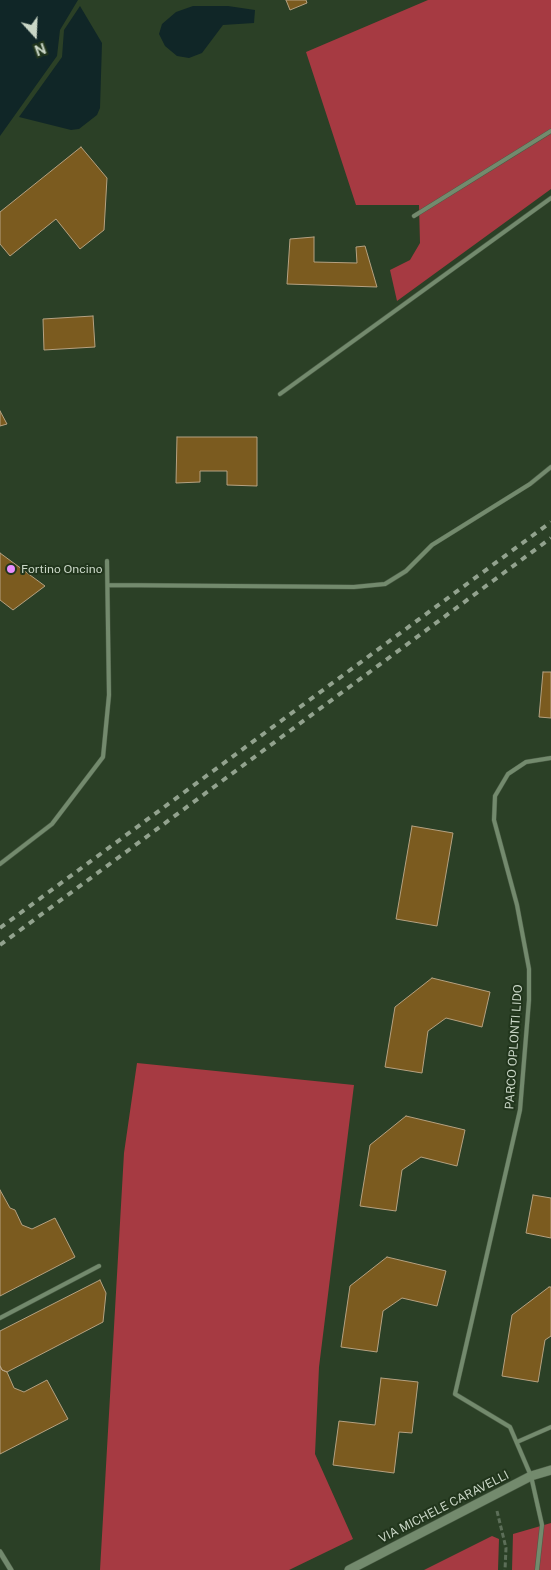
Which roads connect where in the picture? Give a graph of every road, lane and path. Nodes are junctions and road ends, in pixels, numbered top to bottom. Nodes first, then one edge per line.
1 (551, 131) edge
2 (551, 198) edge
3 (414, 216) dead end
4 (280, 394) dead end
5 (551, 468) edge
6 (108, 561) dead end
7 (108, 586) junction
8 (551, 758) edge
9 (0, 864) edge
10 (99, 1266) dead end
11 (0, 1318) edge
12 (551, 1427) edge
13 (517, 1442) junction
14 (551, 1470) edge
15 (531, 1476) junction
16 (492, 1496) junction
17 (0, 1552) edge
18 (11, 1570) edge
19 (349, 1570) edge
20 (505, 1570) edge
21 (537, 1570) edge

1 - 3 lane
2 - 4 lane
5 - 7 lane
6 - 7 lane
7 - 9 lane
8 - 13 lane, PARCO OPLONTI LIDO
10 - 11 lane
12 - 13 lane
13 - 15 lane
14 - 15 street, VIA MICHELE CARAVELLI
15 - 16 street, VIA MICHELE CARAVELLI
15 - 21 lane
16 - 19 street, VIA MICHELE CARAVELLI
16 - 20 path
17 - 18 street

